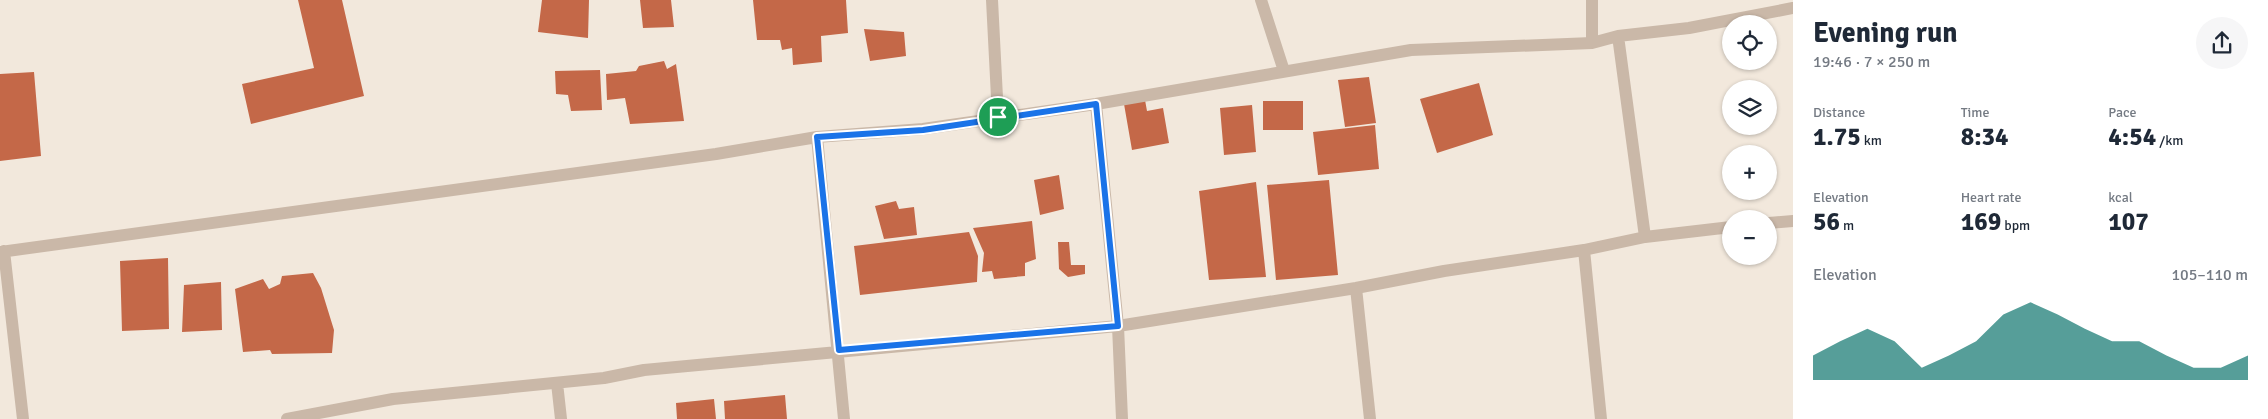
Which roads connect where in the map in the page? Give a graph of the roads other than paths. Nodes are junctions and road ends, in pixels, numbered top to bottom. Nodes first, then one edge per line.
1 (992, 0) edge
2 (1261, 0) edge
3 (1592, 0) edge
4 (1793, 8) edge
5 (1618, 36) junction
6 (1592, 43) junction
7 (1284, 71) junction
8 (1096, 104) junction
9 (998, 117) junction
10 (817, 137) junction
11 (1793, 220) edge
12 (1777, 222) edge
13 (1722, 228) edge
14 (1645, 237) junction
15 (1584, 250) junction
16 (2, 251) edge
17 (1356, 288) junction
18 (1118, 326) junction
19 (839, 350) junction
20 (557, 382) junction
21 (23, 419) edge
22 (287, 419) edge
23 (295, 419) edge
24 (561, 419) edge
25 (844, 419) edge
26 (1122, 419) edge
27 (1370, 419) edge
28 (1601, 419) edge

1 - 9 street
2 - 7 street
3 - 6 street
4 - 5 street
5 - 6 street
5 - 14 street
6 - 7 street
7 - 8 street
8 - 9 street
8 - 18 street
9 - 10 street
10 - 16 street
10 - 19 street
11 - 12 street
13 - 14 street
14 - 15 street
15 - 17 street
15 - 28 street
16 - 21 street
17 - 18 street
17 - 27 street
18 - 19 street
18 - 26 street
19 - 20 street
19 - 25 street
20 - 23 street
20 - 24 street
22 - 23 street

